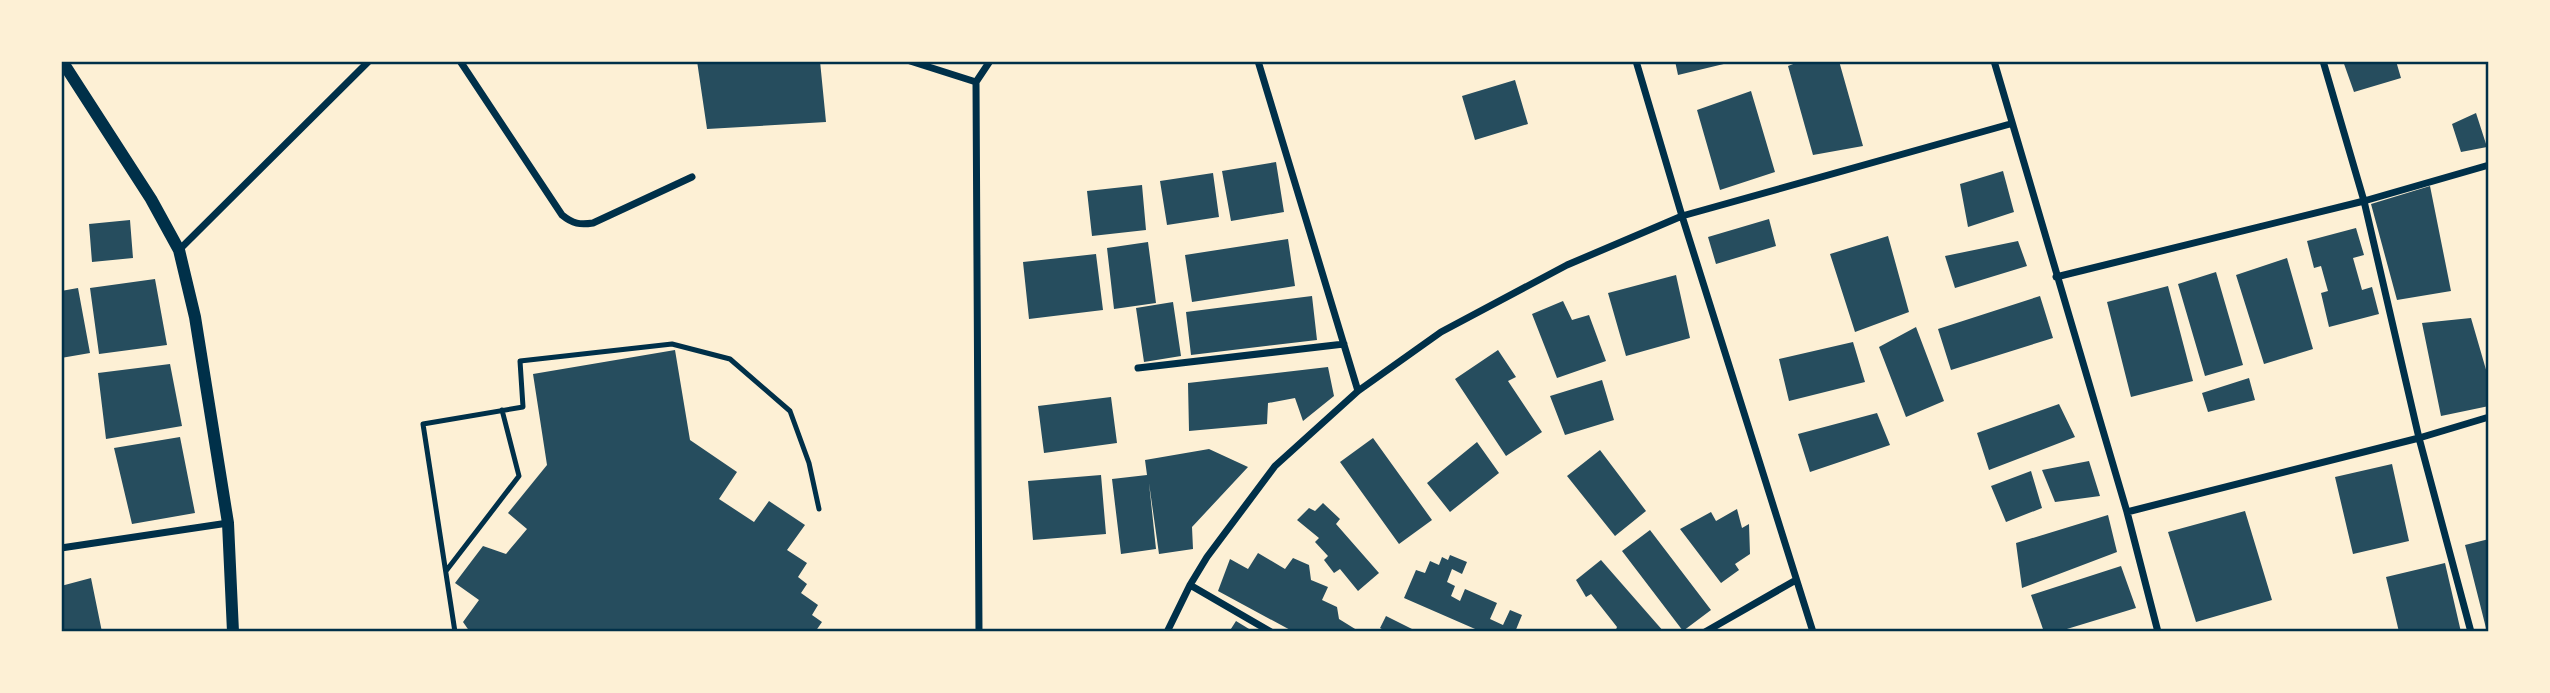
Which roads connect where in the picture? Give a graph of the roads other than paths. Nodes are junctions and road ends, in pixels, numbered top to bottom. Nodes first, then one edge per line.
1 (62, 61) edge
2 (369, 61) edge
3 (460, 61) edge
4 (910, 61) edge
5 (990, 61) edge
6 (1258, 61) edge
7 (1636, 61) edge
8 (1994, 61) edge
9 (2322, 61) edge
10 (976, 82) junction
11 (2010, 124) junction
12 (2489, 165) edge
13 (692, 177) dead end
14 (2364, 201) junction
15 (1682, 216) junction
16 (179, 250) junction
17 (2056, 277) junction
18 (1344, 344) junction
19 (1138, 368) dead end
20 (1358, 391) junction
21 (502, 410) junction
22 (2489, 417) edge
23 (2419, 438) junction
24 (818, 509) dead end
25 (2127, 512) junction
26 (228, 523) junction
27 (61, 548) edge
28 (446, 571) junction
29 (1796, 580) junction
30 (1190, 585) junction
31 (233, 632) edge
32 (455, 632) edge
33 (979, 632) edge
34 (1167, 632) edge
35 (1271, 632) edge
36 (1705, 632) edge
37 (1813, 632) edge
38 (2158, 632) edge
39 (2471, 632) edge

1 - 16 street
2 - 16 street
3 - 13 street
4 - 10 street
5 - 10 street
6 - 18 street
7 - 15 street
8 - 11 street
9 - 14 street
10 - 33 street
11 - 15 street
11 - 17 street
12 - 14 street
14 - 17 street
14 - 23 street
15 - 20 street
15 - 29 street
16 - 26 street
17 - 25 street
18 - 19 street
18 - 20 street
20 - 30 street
21 - 24 lane
21 - 28 lane
21 - 28 lane
22 - 23 street
23 - 25 street
23 - 39 street
25 - 38 street
26 - 27 street
26 - 31 street
28 - 32 lane
29 - 36 street
29 - 37 street
30 - 34 street
30 - 35 street

